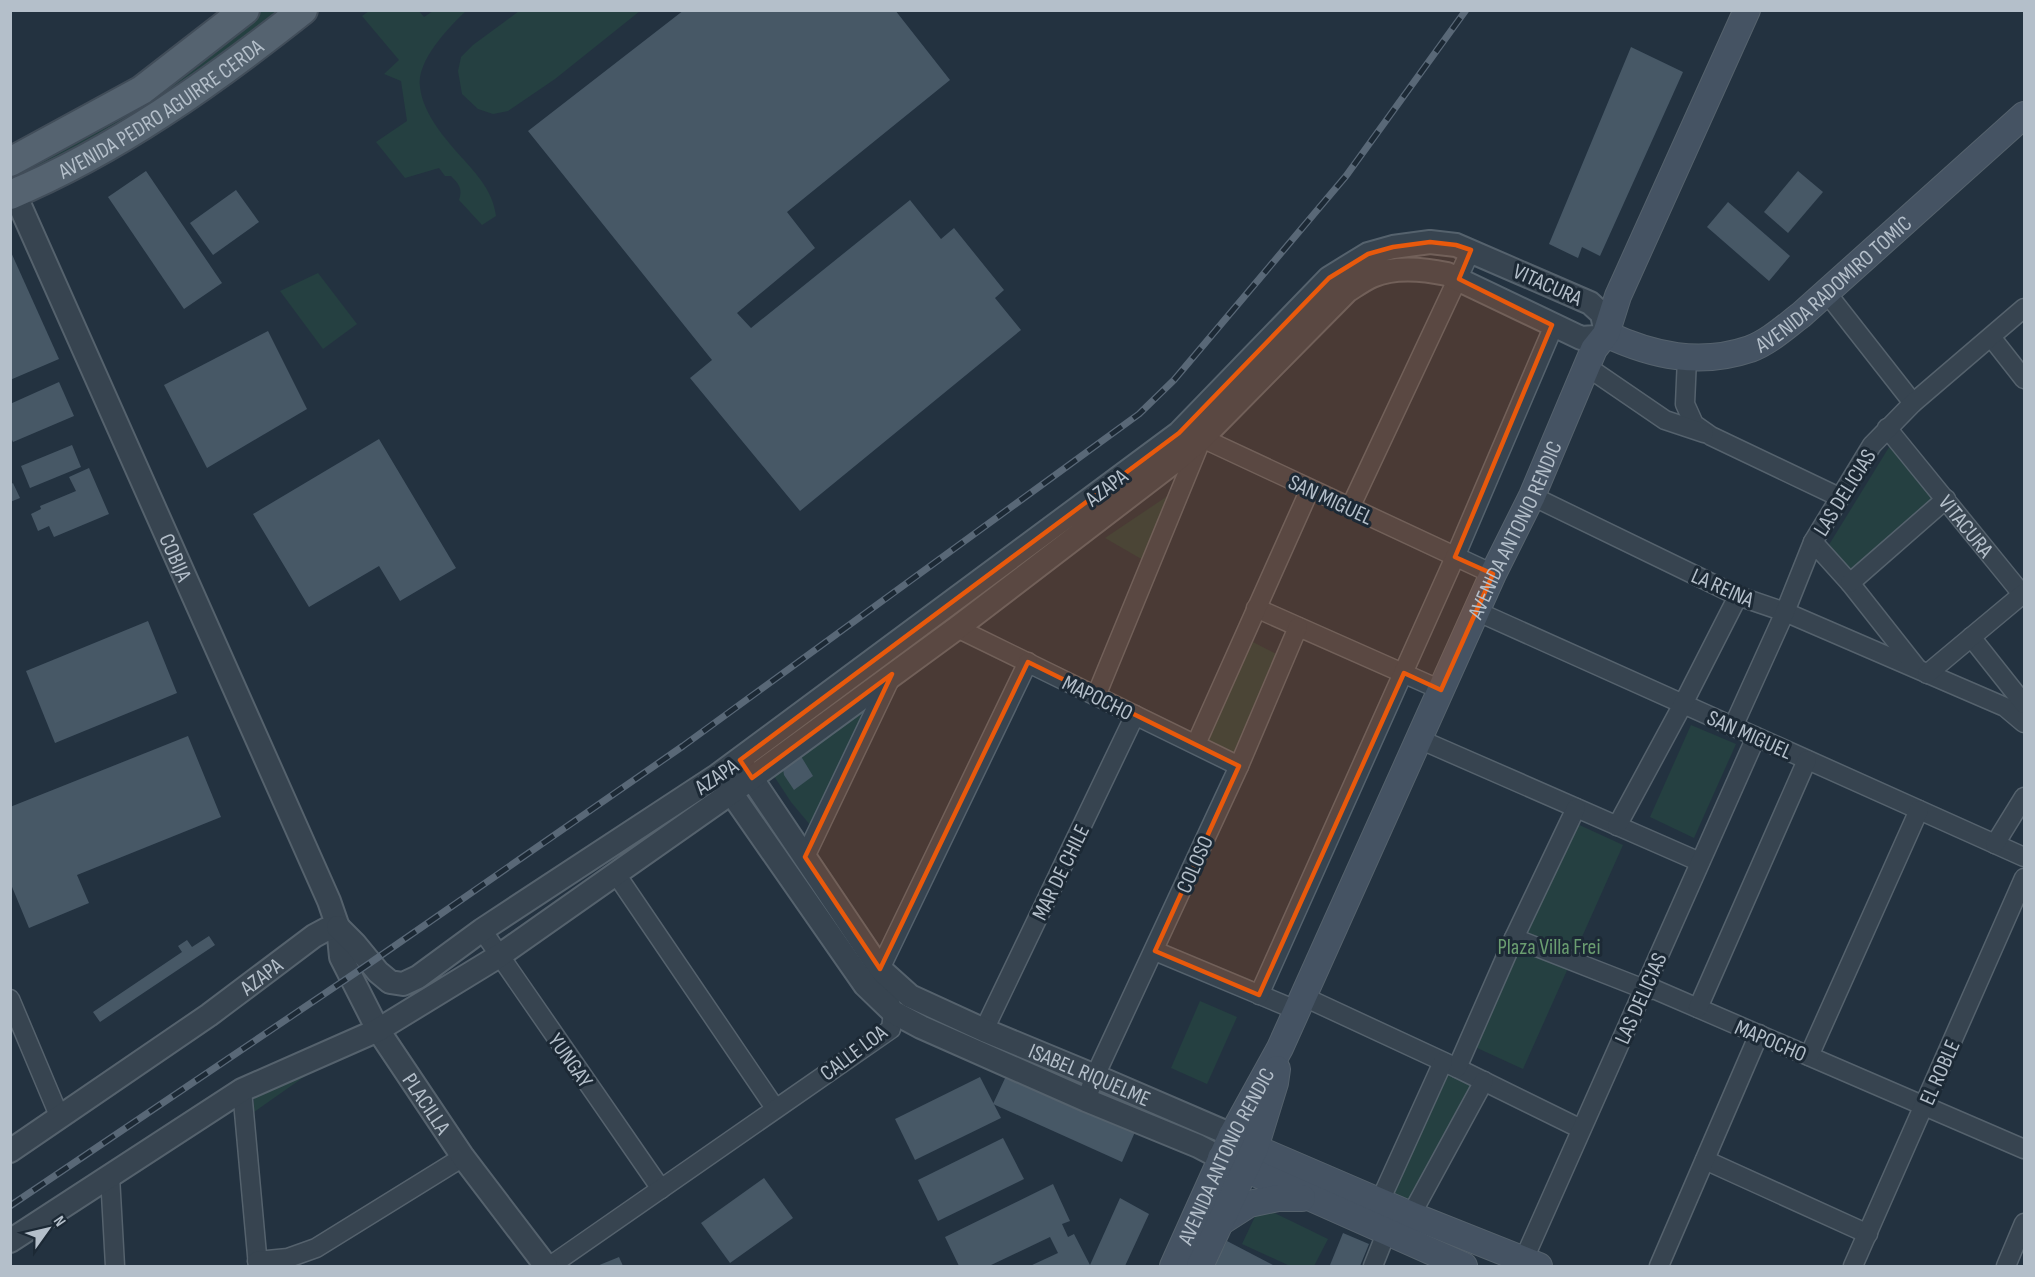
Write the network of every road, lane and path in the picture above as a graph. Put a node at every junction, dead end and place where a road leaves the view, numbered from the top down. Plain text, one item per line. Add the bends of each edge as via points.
1 (303, 10) edge
2 (1747, 10) edge
3 (239, 13) edge
4 (2025, 115) edge
5 (10, 162) edge
6 (12, 193) edge
7 (1393, 247) joint
8 (1471, 250) junction
9 (1397, 270) joint
10 (1459, 279) junction
11 (1826, 292) junction
12 (2025, 308) edge
13 (1552, 325) junction
14 (1606, 334) junction
15 (1990, 337) junction
16 (1687, 358) junction
17 (1586, 366) junction
18 (2025, 379) edge
19 (1913, 403) junction
20 (1685, 404) junction
21 (1665, 420) junction
22 (1887, 428) junction
23 (1711, 436) junction
24 (1202, 438) junction
25 (1310, 489) junction
26 (1532, 496) junction
27 (1839, 497) junction
28 (1946, 499) junction
29 (1350, 508) junction
30 (1812, 542) junction
31 (1455, 557) junction
32 (1493, 574) junction
33 (1850, 583) junction
34 (2023, 594) edge
35 (1738, 596) junction
36 (1256, 608) junction
37 (1476, 611) junction
38 (1785, 612) junction
39 (1298, 627) junction
40 (957, 628) junction
41 (1971, 637) junction
42 (1028, 663) junction
43 (1923, 672) junction
44 (1404, 673) junction
45 (892, 674) junction
46 (1441, 690) junction
47 (1096, 696) junction
48 (1683, 704) junction
49 (2025, 704) edge
50 (1135, 715) junction
51 (2025, 723) edge
52 (1733, 726) junction
53 (1756, 737) junction
54 (1419, 739) junction
55 (1196, 744) junction
56 (1807, 760) junction
57 (1239, 766) junction
58 (746, 769) junction
59 (724, 784) junction
60 (2025, 797) edge
61 (1576, 808) junction
62 (1919, 810) junction
63 (1617, 826) junction
64 (1995, 844) junction
65 (805, 857) junction
66 (2025, 857) edge
67 (1700, 862) junction
68 (616, 874) junction
69 (2025, 878) edge
70 (338, 927) junction
71 (482, 930) junction
72 (1514, 938) junction
73 (1155, 951) junction
74 (499, 956) junction
75 (880, 969) junction
76 (1644, 989) junction
77 (1259, 995) junction
78 (10, 999) edge
79 (1299, 1003) junction
80 (1698, 1008) junction
81 (893, 1012) junction
82 (378, 1030) junction
83 (984, 1030) junction
84 (1759, 1034) junction
85 (1280, 1048) junction
86 (1809, 1056) junction
87 (1450, 1065) junction
88 (1095, 1076) junction
89 (1484, 1081) junction
90 (242, 1090) junction
91 (1086, 1100) junction
92 (1924, 1105) junction
93 (775, 1108) junction
94 (60, 1118) junction
95 (1581, 1129) junction
96 (1232, 1135) junction
97 (2025, 1149) edge
98 (10, 1151) edge
99 (463, 1157) junction
100 (1221, 1158) junction
101 (1250, 1158) junction
102 (1705, 1160) junction
103 (110, 1176) junction
104 (661, 1189) junction
105 (1308, 1198) junction
106 (1380, 1201) junction
107 (1411, 1215) junction
108 (1221, 1222) junction
109 (2025, 1223) edge
110 (1388, 1231) junction
111 (1868, 1234) junction
112 (10, 1241) edge
113 (1532, 1263) edge
114 (258, 1264) edge
115 (115, 1266) edge
116 (548, 1266) edge
117 (1173, 1266) edge
118 (1200, 1266) edge
119 (1373, 1266) edge
120 (1464, 1266) edge
121 (1659, 1266) edge
122 (1853, 1266) edge
123 (2006, 1266) edge

1 - 6 main road, AVENIDA PEDRO AGUIRRE CERDA via 156,118 85,160
2 - 14 main road, AVENIDA ANTONIO RENDIC via 1618,296
3 - 5 main road, AVENIDA PEDRO AGUIRRE CERDA via 142,90
4 - 11 main road, AVENIDA RADOMIRO TOMIC
6 - 70 street, COBIJA via 312,861
7 - 8 street, VITACURA via 1430,242
7 - 58 street, AZAPA via 1368,254 1329,278 1179,433
8 - 10 street
8 - 14 street, VITACURA via 1590,303 1602,314
9 - 10 street, VITACURA via 1426,270
9 - 24 street, AZAPA via 1372,276 1347,291
10 - 13 street, VITACURA
10 - 29 street
11 - 16 main road, AVENIDA RADOMIRO TOMIC via 1773,336 1751,348 1716,357
11 - 19 street
12 - 15 street, LAS DELICIAS
13 - 14 street, VITACURA via 1581,338
13 - 31 street, AVENIDA ANTONIO RENDIC
14 - 16 main road, AVENIDA RADOMIRO TOMIC via 1654,352
14 - 17 main road, AVENIDA ANTONIO RENDIC
15 - 18 street
15 - 19 street, LAS DELICIAS
16 - 20 street
17 - 21 street
17 - 26 main road, AVENIDA ANTONIO RENDIC
19 - 22 street, LAS DELICIAS
20 - 21 street
20 - 23 street via 1694,424
21 - 23 street
22 - 27 street, LAS DELICIAS
22 - 28 street, VITACURA
23 - 27 street
24 - 25 street, SAN MIGUEL
24 - 40 street, AZAPA
24 - 47 street
25 - 29 street, SAN MIGUEL
25 - 36 street
26 - 32 main road, AVENIDA ANTONIO RENDIC
26 - 35 street, LA REINA
27 - 30 street, LAS DELICIAS
28 - 33 street
28 - 34 street, VITACURA
29 - 31 street, SAN MIGUEL
30 - 33 street, LA REINA
30 - 38 street, LAS DELICIAS
31 - 32 street, SAN MIGUEL
31 - 44 street, AVENIDA ANTONIO RENDIC
32 - 37 main road, AVENIDA ANTONIO RENDIC
33 - 43 street, LA REINA
34 - 41 street
35 - 38 street, LA REINA
35 - 48 street
36 - 39 street
36 - 55 street
37 - 46 main road, AVENIDA ANTONIO RENDIC
37 - 48 street, SAN MIGUEL
38 - 43 street, LA REINA
38 - 52 street, LAS DELICIAS
39 - 44 street
39 - 57 street, COLOSO
40 - 42 street, MAPOCHO
40 - 45 street, AZAPA
41 - 43 street
41 - 49 street
42 - 47 street, MAPOCHO
42 - 75 street
43 - 51 street, LA REINA via 2004,707
44 - 46 street
44 - 77 street, AVENIDA ANTONIO RENDIC
45 - 58 street, AZAPA
45 - 65 street
46 - 54 main road, AVENIDA ANTONIO RENDIC
47 - 50 street, MAPOCHO
48 - 52 street, SAN MIGUEL
48 - 63 street
50 - 55 street, MAPOCHO
50 - 83 street, MAR DE CHILE
52 - 53 street, SAN MIGUEL
53 - 56 street, SAN MIGUEL
53 - 67 street, LAS DELICIAS
54 - 61 street
54 - 79 main road, AVENIDA ANTONIO RENDIC
55 - 57 street, MAPOCHO
56 - 62 street, SAN MIGUEL
56 - 80 street
57 - 73 street, COLOSO
58 - 59 street, AZAPA
58 - 65 street, ISABEL RIQUELME
59 - 68 street, AZAPA
59 - 71 street, AZAPA
59 - 81 street, ISABEL RIQUELME via 865,985
60 - 64 street
61 - 63 street
61 - 72 street
62 - 64 street, SAN MIGUEL
62 - 86 street
63 - 67 street
64 - 66 street, SAN MIGUEL
65 - 75 street, ISABEL RIQUELME
67 - 76 street, LAS DELICIAS
68 - 74 street, AZAPA
68 - 93 street
69 - 92 street, EL ROBLE
70 - 71 street, AZAPA via 378,972 396,984 418,977
70 - 82 street, PLACILLA via 341,957
70 - 94 street, AZAPA via 314,936 218,1009
71 - 74 street, YUNGAY
72 - 76 street, MAPOCHO
72 - 87 street
73 - 77 street
73 - 88 street, COLOSO
74 - 82 street, AZAPA
74 - 104 street, YUNGAY
75 - 81 street, CALLE LOA
75 - 83 street, ISABEL RIQUELME via 910,996
76 - 80 street, MAPOCHO via 1656,990
76 - 95 street, LAS DELICIAS
77 - 79 street
78 - 94 street
79 - 85 main road, AVENIDA ANTONIO RENDIC
79 - 87 street
80 - 84 street, MAPOCHO
81 - 91 street, ISABEL RIQUELME
81 - 93 street, CALLE LOA via 891,1029
82 - 90 street, AZAPA
82 - 99 street, PLACILLA
83 - 88 street, ISABEL RIQUELME
84 - 86 street, MAPOCHO
84 - 102 street
85 - 96 main road, AVENIDA ANTONIO RENDIC
85 - 101 main road, AVENIDA ANTONIO RENDIC via 1275,1083
86 - 92 street, MAPOCHO
87 - 89 street
87 - 106 street
88 - 91 street, COLOSO
88 - 96 street, ISABEL RIQUELME
89 - 95 street
89 - 107 street
90 - 103 street, AZAPA
90 - 114 street
91 - 100 street, ISABEL RIQUELME
92 - 97 street, MAPOCHO
92 - 111 street, EL ROBLE
93 - 104 street, CALLE LOA
94 - 98 street, AZAPA
95 - 113 street, LAS DELICIAS
96 - 100 main road, AVENIDA ANTONIO RENDIC
96 - 101 main road, ISABEL RIQUELME
99 - 114 street via 316,1248
99 - 116 street, PLACILLA
100 - 101 main road, ISABEL RIQUELME
100 - 117 main road, AVENIDA ANTONIO RENDIC
101 - 105 main road, ISABEL RIQUELME
101 - 106 main road, ISABEL RIQUELME
101 - 108 main road, AVENIDA ANTONIO RENDIC
102 - 111 street
102 - 121 street
103 - 112 street, AZAPA
103 - 115 street
104 - 116 street, CALLE LOA
105 - 108 main road via 1278,1197 1249,1204
105 - 110 main road, ISABEL RIQUELME
106 - 107 main road, ISABEL RIQUELME
107 - 113 main road, ISABEL RIQUELME
108 - 118 main road, AVENIDA ANTONIO RENDIC
109 - 123 street
110 - 119 street
110 - 120 main road, ISABEL RIQUELME
111 - 122 street, EL ROBLE

